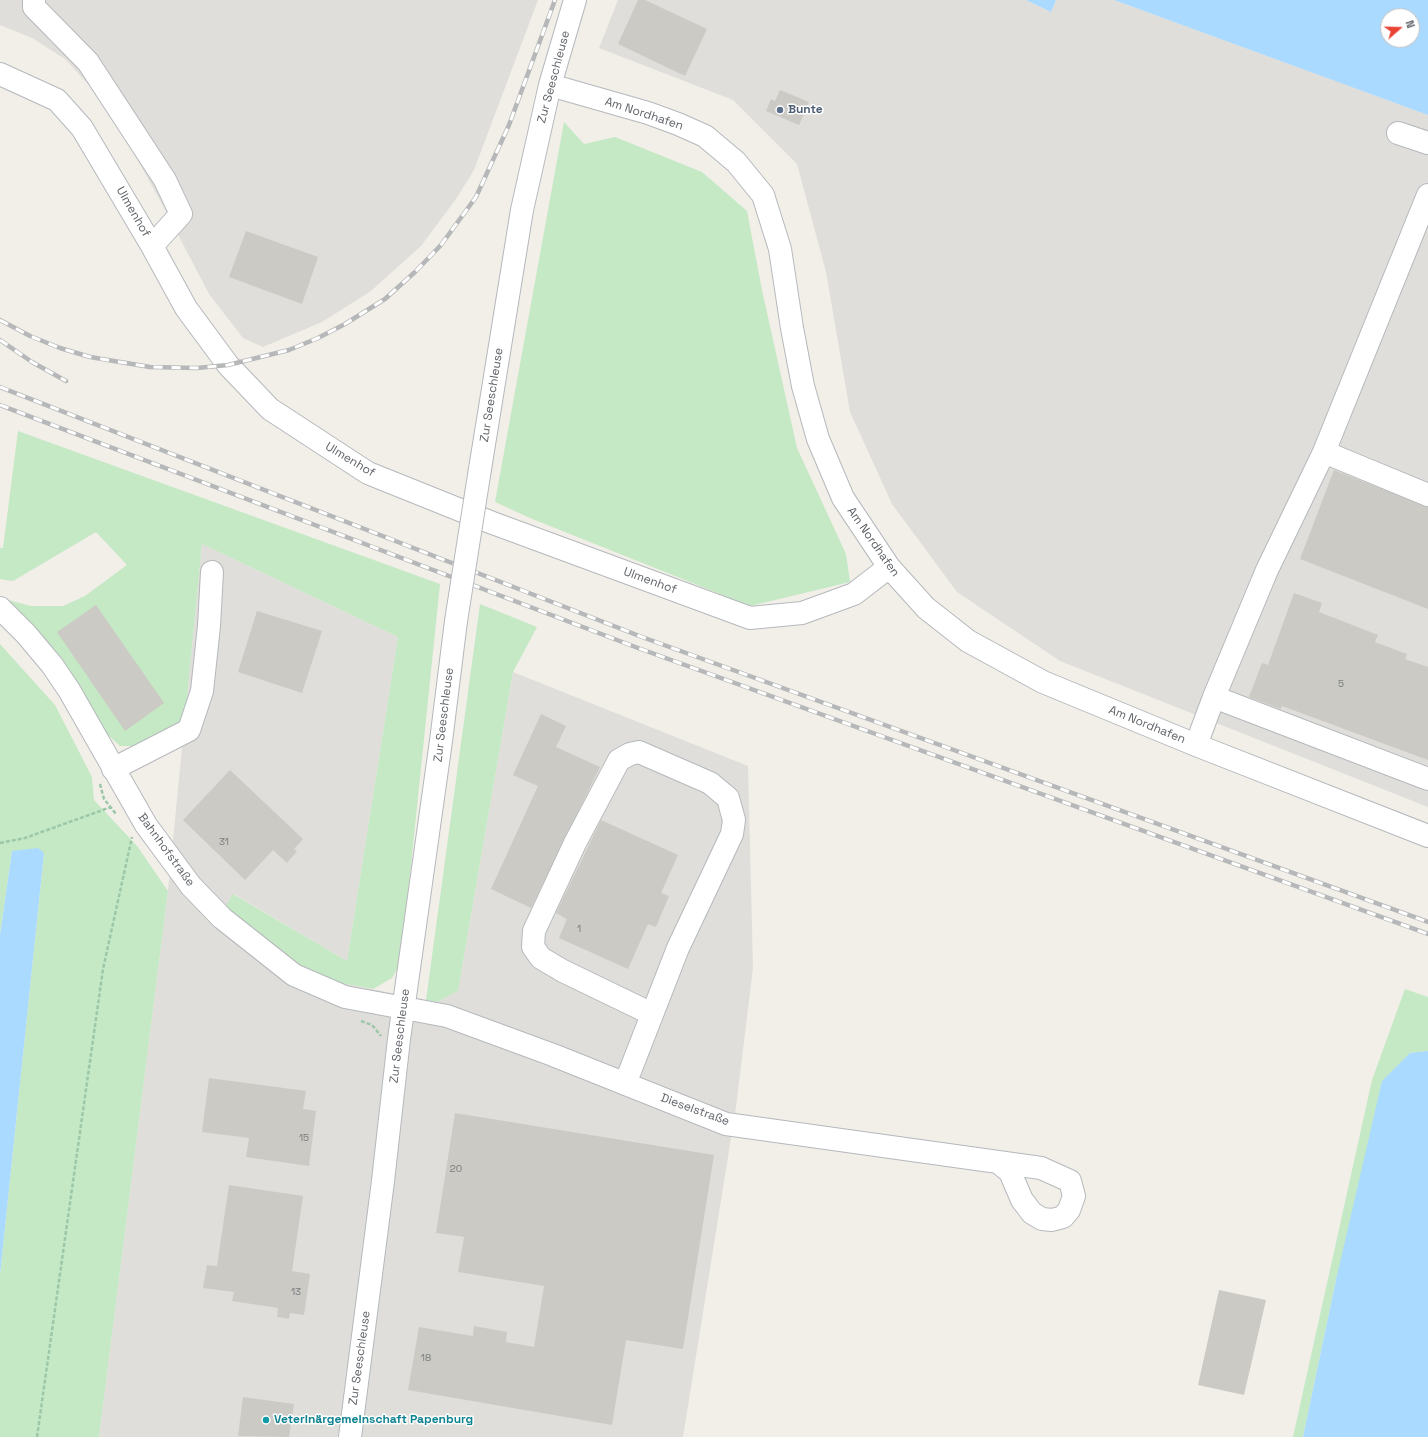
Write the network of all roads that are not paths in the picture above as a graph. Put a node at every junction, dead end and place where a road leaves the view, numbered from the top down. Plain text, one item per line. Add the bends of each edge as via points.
1 (34, 0) edge
2 (575, 0) edge
3 (0, 74) edge
4 (550, 86) junction
5 (1398, 133) dead end
6 (1428, 143) edge
7 (1428, 195) edge
8 (152, 246) junction
9 (1324, 452) junction
10 (1428, 495) edge
11 (889, 567) junction
12 (212, 572) dead end
13 (0, 608) edge
14 (1214, 697) junction
15 (1196, 745) junction
16 (113, 769) junction
17 (1428, 779) edge
18 (1428, 836) edge
19 (403, 1009) junction
20 (652, 1014) junction
21 (625, 1084) junction
22 (999, 1163) dead end
23 (350, 1437) edge

1 - 8 street via 34,7 88,62 165,180 181,214
2 - 4 street, Zur Seeschleuse
3 - 8 street, Ulmenhof via 57,100 82,128
4 - 11 street, Am Nordhafen via 648,113 705,136 736,162 763,194 780,248 803,386 818,439 843,498
4 - 19 street, Zur Seeschleuse, bridge via 522,210 480,469 456,621
5 - 6 street
7 - 9 street
8 - 11 street, Ulmenhof via 186,308 228,365 265,404 368,473 490,522 750,618 802,613 854,594
9 - 10 street
9 - 14 street via 1267,570
11 - 15 street, Am Nordhafen via 926,608 968,641 1043,682
12 - 16 street via 202,691 189,730
13 - 16 street, Bahnhofstraße via 52,665 69,690
14 - 15 street
14 - 17 street
15 - 18 street, Am Nordhafen
16 - 19 street, Bahnhofstraße via 146,825 191,886 247,940 294,975 345,997
19 - 21 street, Dieselstraße via 447,1016
19 - 23 street, Zur Seeschleuse
20 - 20 street via 678,948 732,834 734,820 728,798 710,783 639,752 619,760 575,843 534,931 533,947 541,958 563,971
20 - 21 street
21 - 22 street, Dieselstraße via 726,1124

